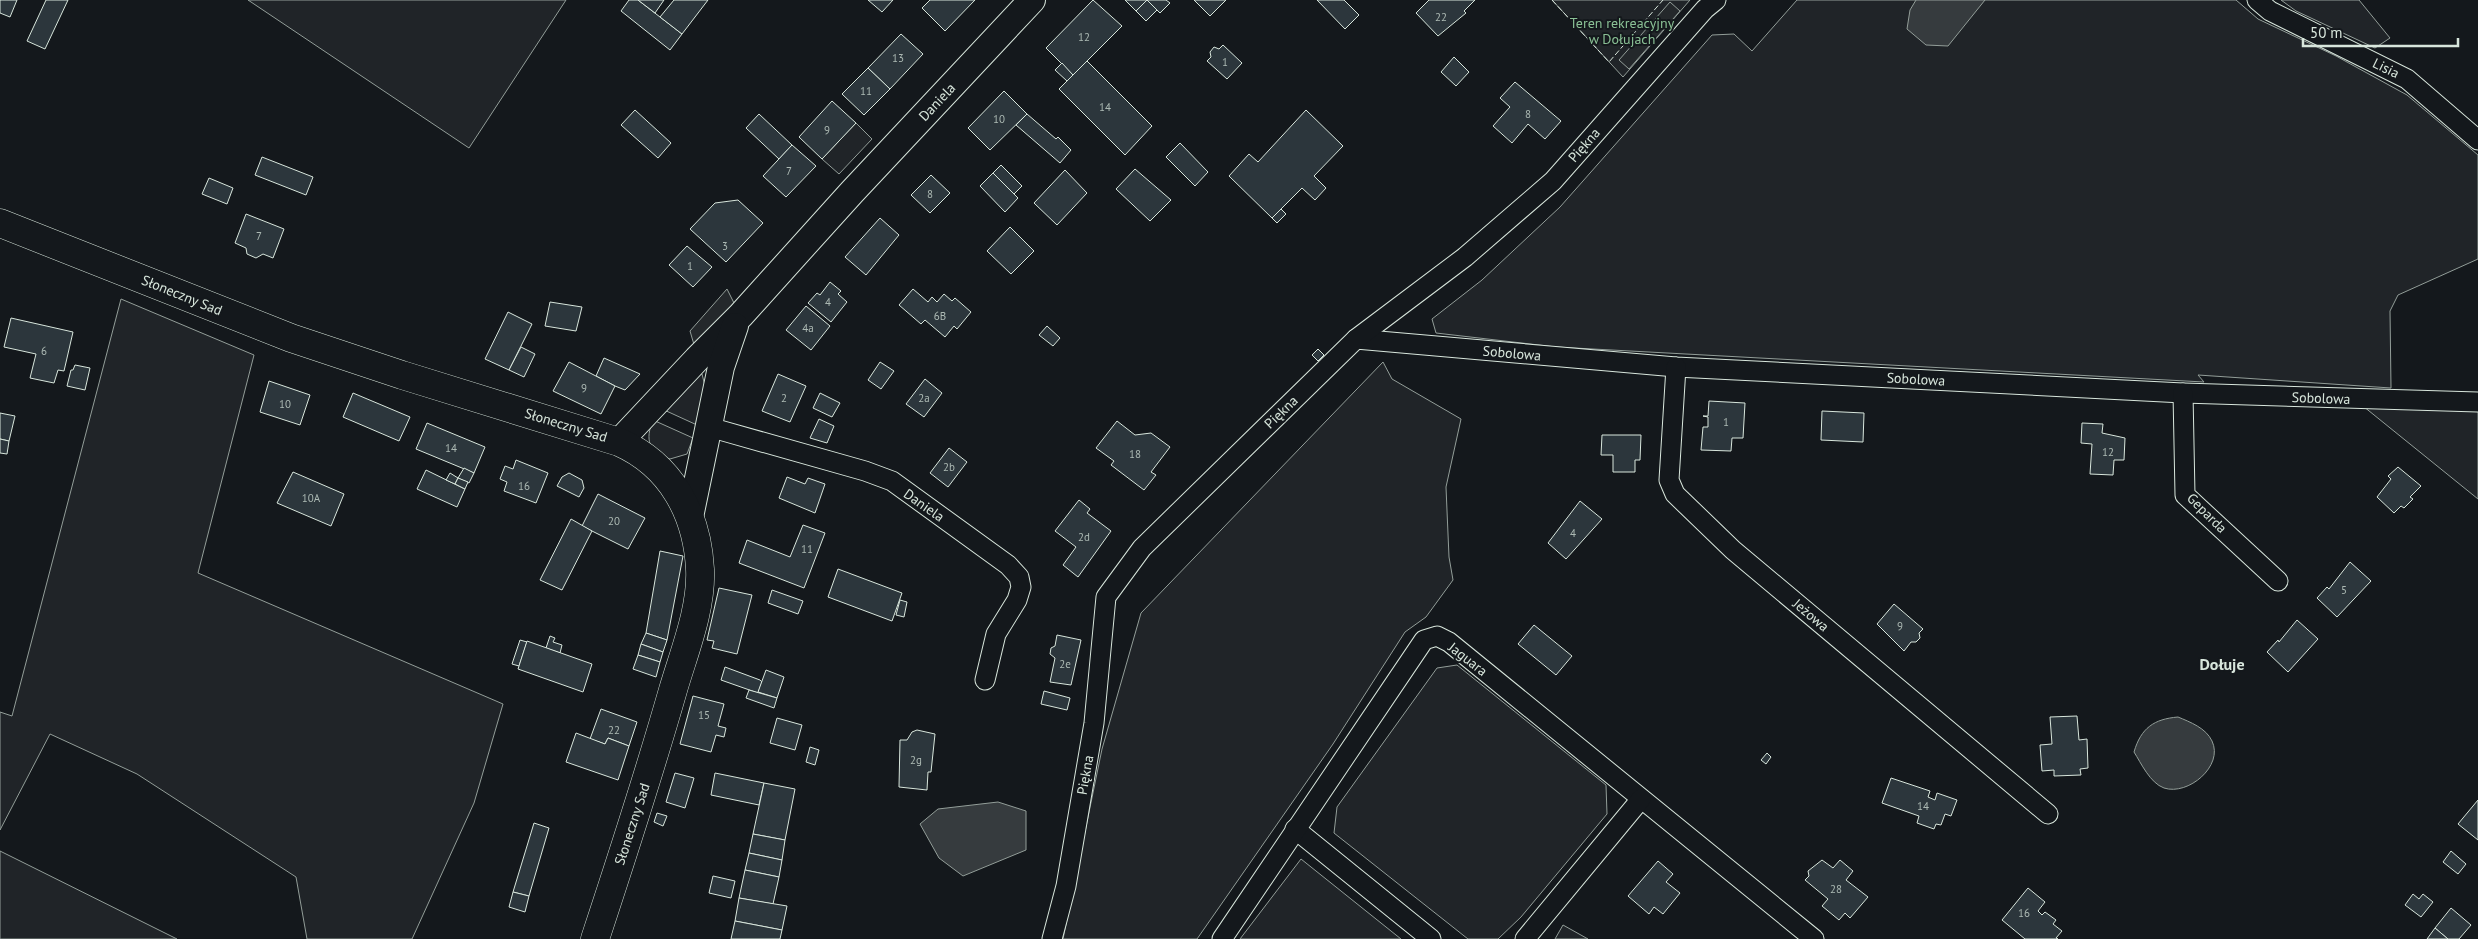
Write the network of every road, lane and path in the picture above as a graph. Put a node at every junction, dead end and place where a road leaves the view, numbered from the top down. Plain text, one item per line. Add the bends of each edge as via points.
1 (1032, 0) edge
2 (1716, 0) edge
3 (2257, 0) edge
4 (2478, 140) edge
5 (0, 223) edge
6 (741, 315) junction
7 (1356, 339) junction
8 (1676, 367) junction
9 (2183, 394) junction
10 (2478, 402) edge
11 (709, 427) junction
12 (619, 442) junction
13 (690, 517) junction
14 (2278, 581) dead end
15 (985, 680) dead end
16 (1641, 798) junction
17 (2048, 814) dead end
18 (1295, 829) junction
19 (595, 939) edge
20 (1052, 939) edge
21 (1222, 939) edge
22 (1431, 939) edge
23 (1525, 939) edge
24 (1814, 939) edge

1 - 6 street, Daniela
2 - 7 street, Piękna via 1554,181 1465,256
3 - 4 street, Lisia via 2270,11 2407,79
5 - 12 main road, Słoneczny Sad via 291,338
6 - 11 street, Daniela via 726,349
6 - 12 street, Daniela
7 - 8 street, Sobolowa
7 - 20 street, Piękna via 1142,548 1106,597 1094,723 1066,886
8 - 9 street, Sobolowa
8 - 17 street, Jeżowa via 1669,480 1675,494 1733,550
9 - 10 street, Sobolowa
9 - 14 street, Geparda via 2185,495
11 - 13 street, Daniela
11 - 15 street, Daniela via 892,481 1008,565 1019,577 1021,588 996,634
12 - 13 main road, Słoneczny Sad via 647,458 666,475
13 - 19 main road, Słoneczny Sad via 700,571 691,627
16 - 18 street, Jaguara via 1449,642 1437,636 1424,640
16 - 23 street
16 - 24 street, Jaguara
18 - 21 street, Jaguara
18 - 22 street

